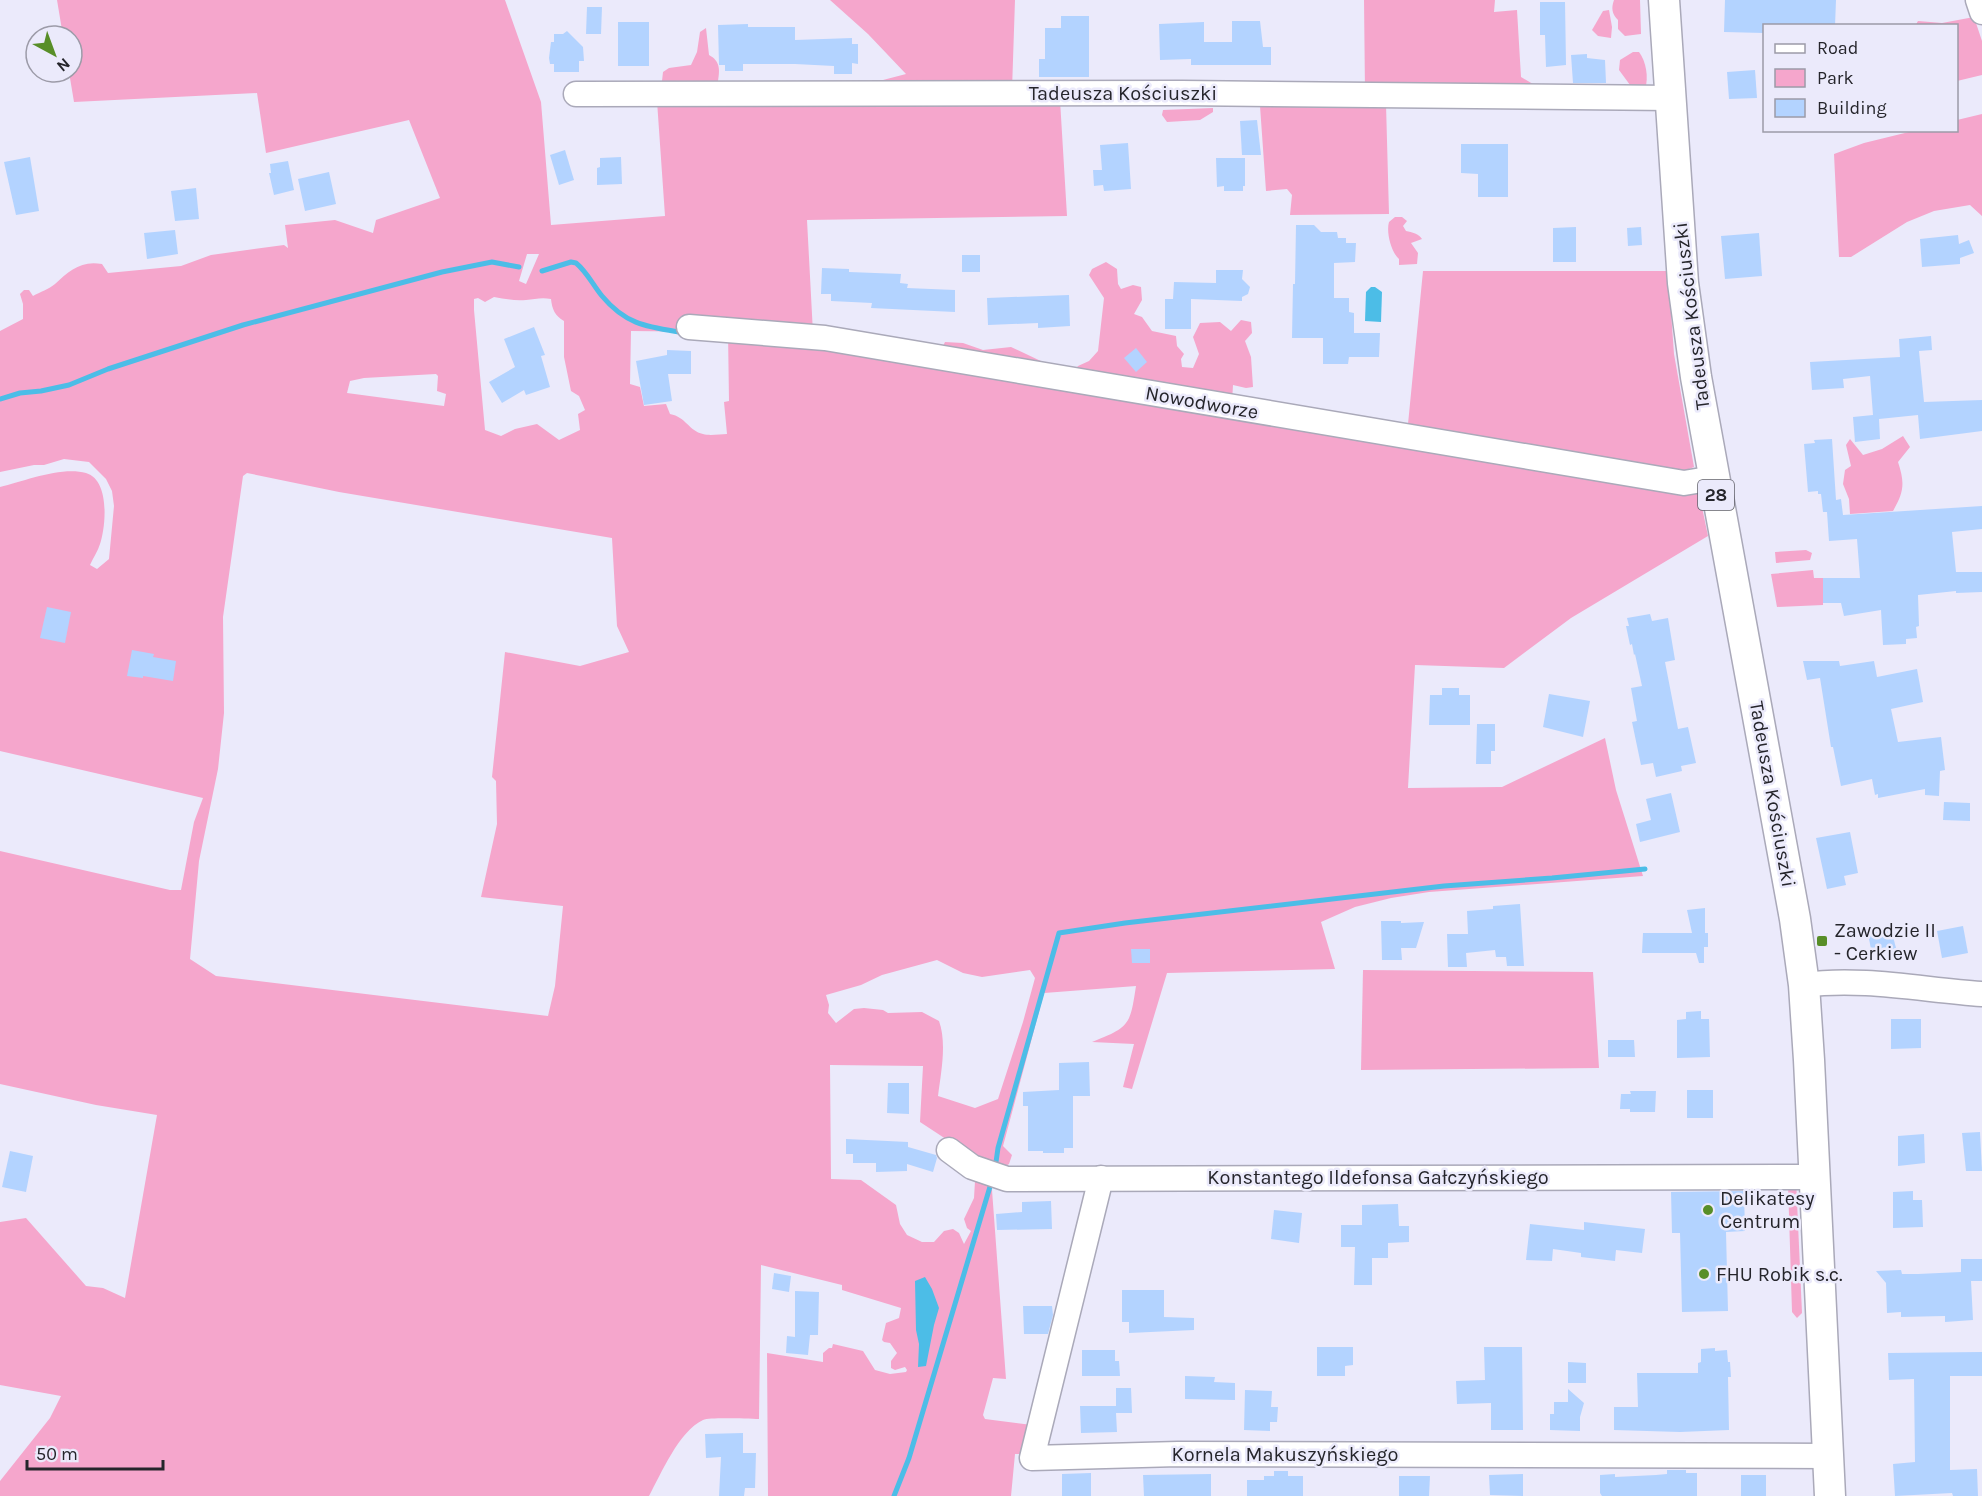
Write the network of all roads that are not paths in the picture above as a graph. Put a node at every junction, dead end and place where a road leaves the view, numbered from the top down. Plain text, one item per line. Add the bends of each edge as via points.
1 (1664, 0) edge
2 (1978, 0) edge
3 (1982, 12) edge
4 (576, 94) dead end
5 (1671, 98) junction
6 (689, 327) dead end
7 (1713, 478) junction
8 (1804, 985) junction
9 (1982, 994) edge
10 (949, 1150) dead end
11 (1815, 1177) junction
12 (1101, 1178) junction
13 (1828, 1456) junction
14 (1830, 1496) edge

1 - 5 main road, Tadeusza Kościuszki / 28
2 - 3 street
4 - 5 street, Tadeusza Kościuszki via 1182,93
5 - 7 main road, Tadeusza Kościuszki / 28 via 1683,284
6 - 7 street, Nowodworze via 825,338 1684,483
7 - 8 main road, Tadeusza Kościuszki / 28
8 - 9 street via 1823,982
8 - 11 main road, Tadeusza Kościuszki / 28
10 - 12 street, Konstantego Ildefonsa Gałczyńskiego via 972,1167 1007,1179
11 - 12 street, Konstantego Ildefonsa Gałczyńskiego
11 - 13 main road, Tadeusza Kościuszki / 28
12 - 13 street, Kornela Makuszyńskiego via 1032,1458 1158,1454
13 - 14 main road, Tadeusza Kościuszki / 28

